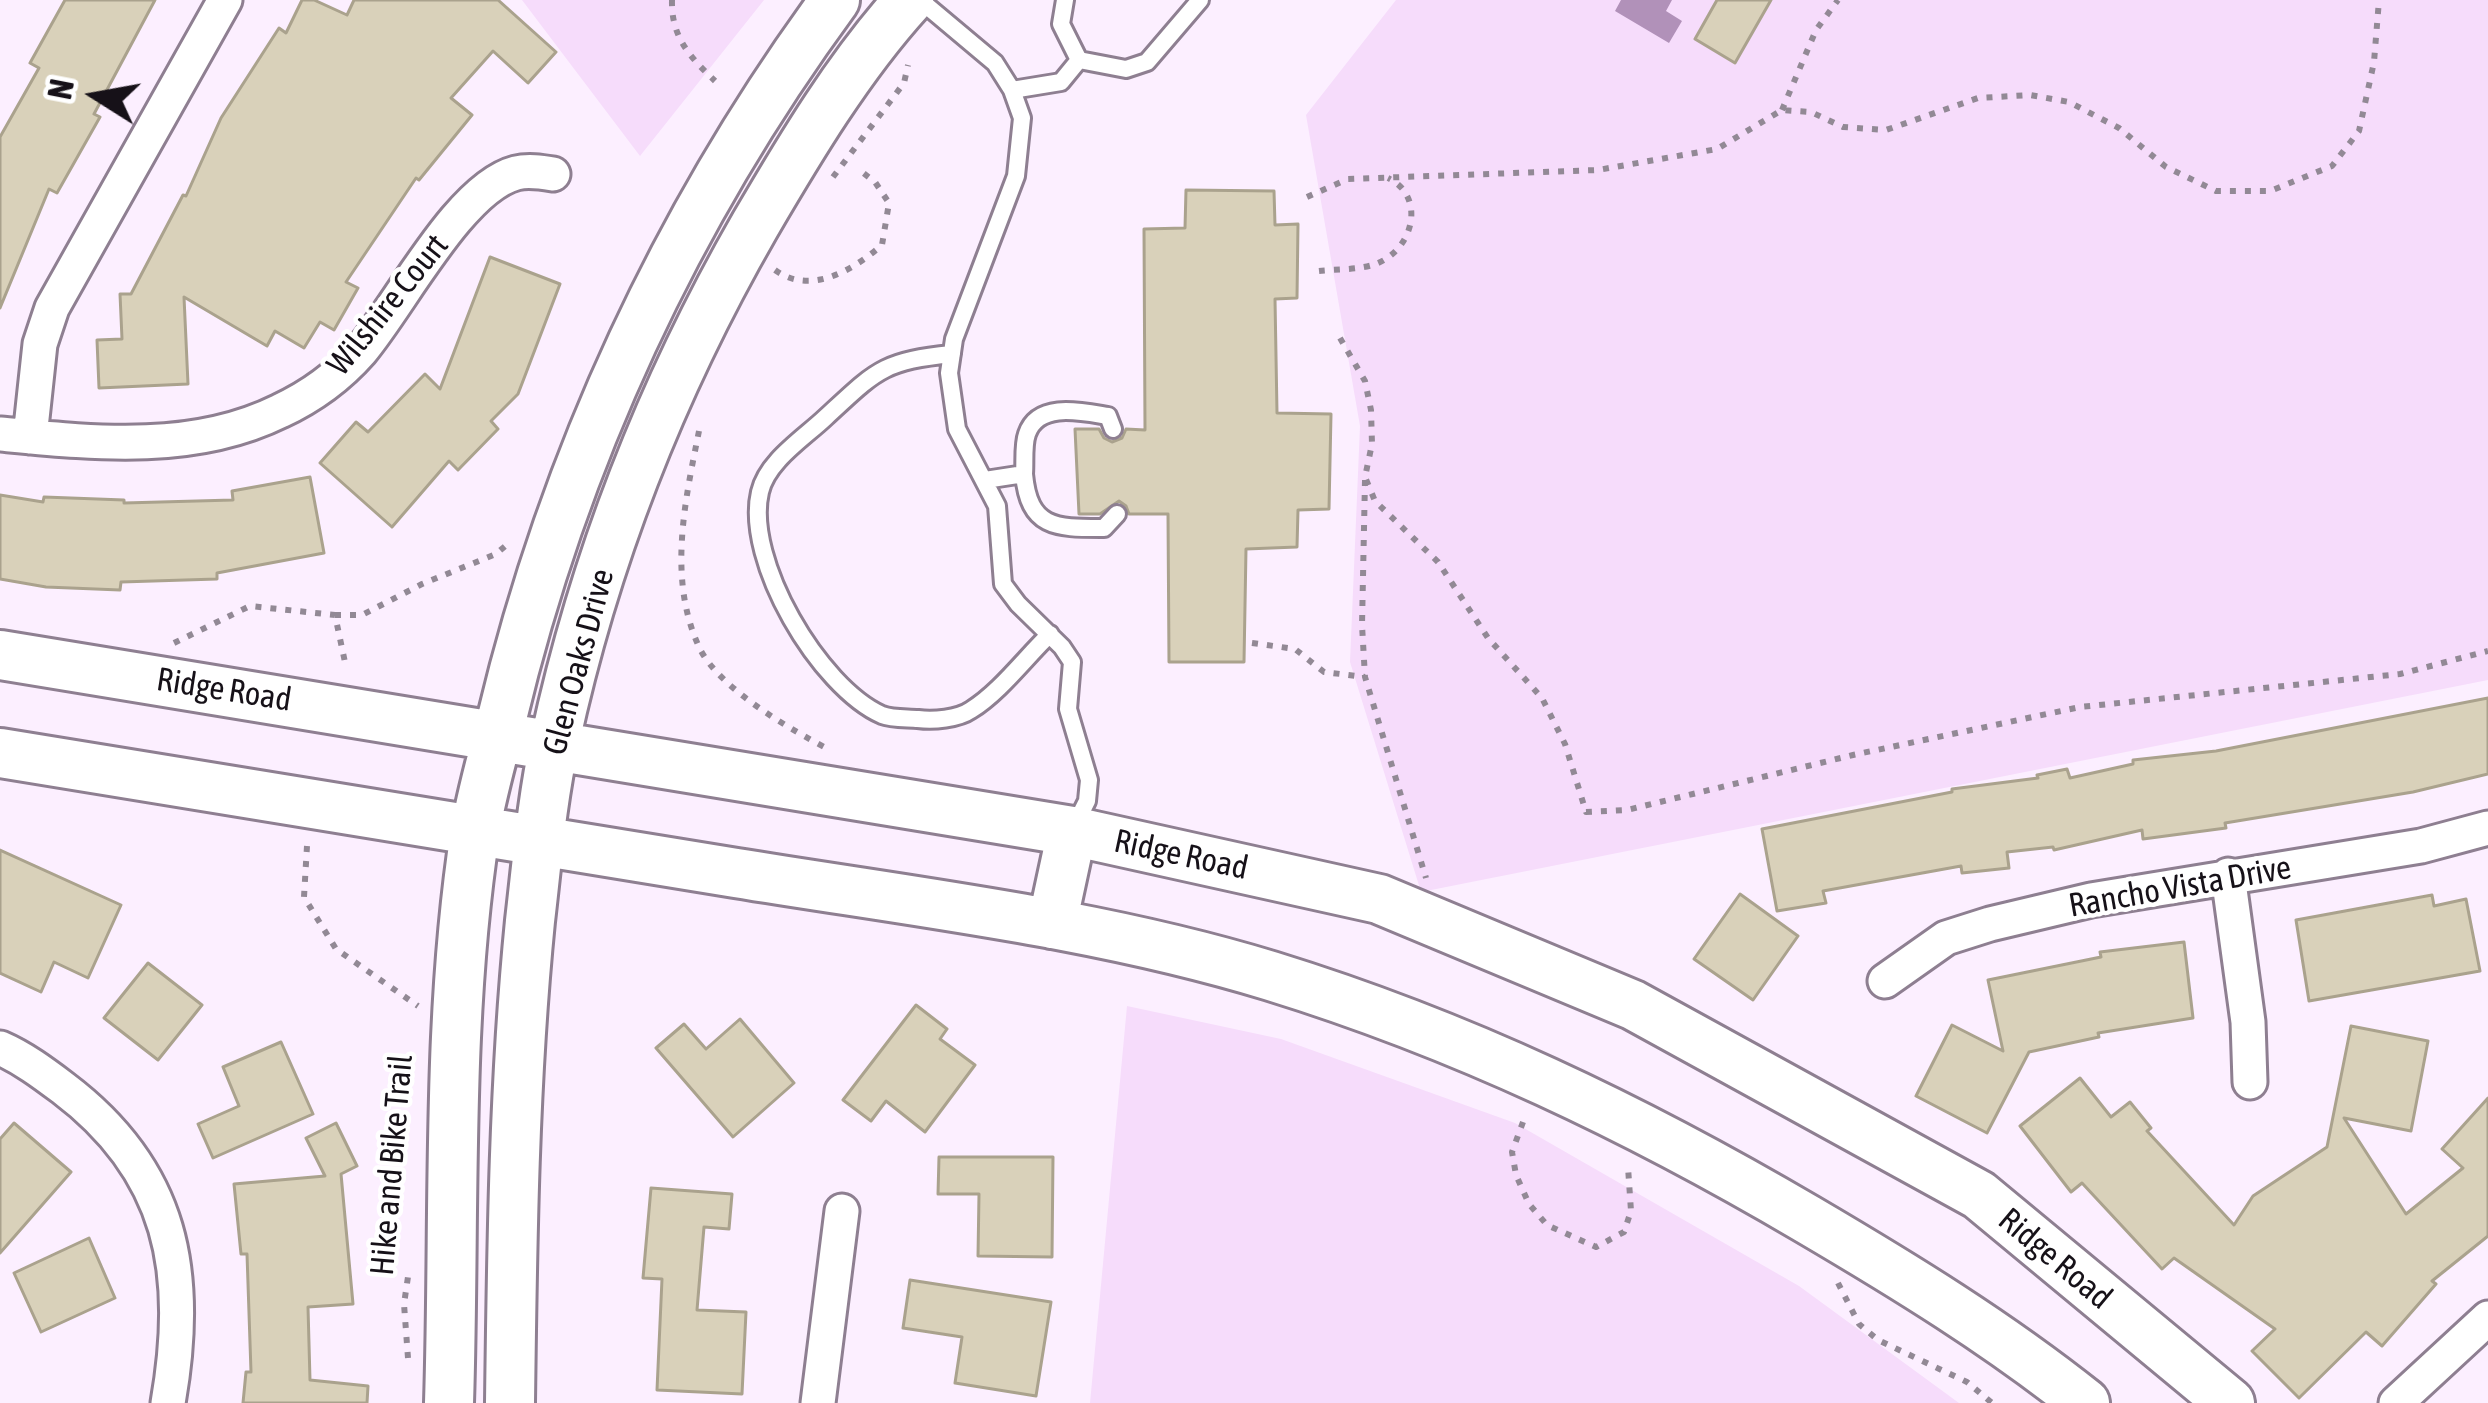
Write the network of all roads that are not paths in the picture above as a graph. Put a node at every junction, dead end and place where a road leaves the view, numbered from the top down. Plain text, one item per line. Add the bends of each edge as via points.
1 (225, 0) edge
2 (835, 0) edge
3 (920, 0) edge
4 (1065, 0) edge
5 (1199, 0) edge
6 (923, 7) edge
7 (1079, 60) junction
8 (1012, 90) junction
9 (553, 174) dead end
10 (952, 354) junction
11 (1113, 429) dead end
12 (15, 436) edge
13 (1024, 474) junction
14 (985, 480) junction
15 (1117, 514) dead end
16 (1050, 634) junction
17 (0, 655) edge
18 (498, 734) junction
19 (554, 745) junction
20 (0, 752) edge
21 (2488, 828) edge
22 (476, 829) junction
23 (1072, 831) junction
24 (539, 841) junction
25 (2228, 875) junction
26 (1052, 924) junction
27 (1886, 980) dead end
28 (0, 1048) edge
29 (2250, 1082) dead end
30 (842, 1211) dead end
31 (2488, 1318) edge
32 (168, 1403) edge
33 (449, 1403) edge
34 (510, 1403) edge
35 (818, 1403) edge
36 (2085, 1403) edge
37 (2230, 1403) edge
38 (2396, 1403) edge

1 - 12 street via 52,308
2 - 18 main road, Glen Oaks Drive via 734,147 651,297 552,543
3 - 6 lane
4 - 7 lane via 1061,24
5 - 7 lane via 1147,62 1126,69
6 - 8 lane via 995,64
6 - 19 main road, Glen Oaks Drive via 885,26 718,290 626,497
7 - 8 lane via 1061,82
8 - 10 lane via 1022,118 1016,176
9 - 12 street, Wilshire Court via 516,173 471,202 357,355 277,413 195,439
10 - 14 lane via 957,429
10 - 16 lane via 904,359 872,375 773,466 760,491 759,528 773,577 798,633 835,679 883,715 932,721 969,712
11 - 13 lane via 1108,416 1064,409 1037,419 1027,433
13 - 14 lane
13 - 15 lane via 1037,517 1053,525 1104,528
14 - 16 lane via 997,506 1003,584
16 - 23 lane via 1072,662 1068,709 1088,780
17 - 18 main road, Ridge Road
18 - 19 main road, Ridge Road
18 - 22 main road, Glen Oaks Drive
19 - 23 main road, Ridge Road
19 - 24 main road, Glen Oaks Drive
20 - 22 main road
21 - 25 street, Rancho Vista Drive
22 - 24 main road
22 - 33 main road, Glen Oaks Drive via 454,1102
23 - 26 main road
23 - 37 main road, Ridge Road via 1379,898 1633,1005 1979,1195
24 - 26 main road
24 - 34 main road, Glen Oaks Drive via 516,1067
25 - 27 street, Rancho Vista Drive via 1946,938
25 - 29 street
26 - 36 main road via 1268,975 1556,1083 1919,1284
28 - 32 street via 87,1106 152,1187 169,1232 178,1300
30 - 35 street
31 - 38 street

